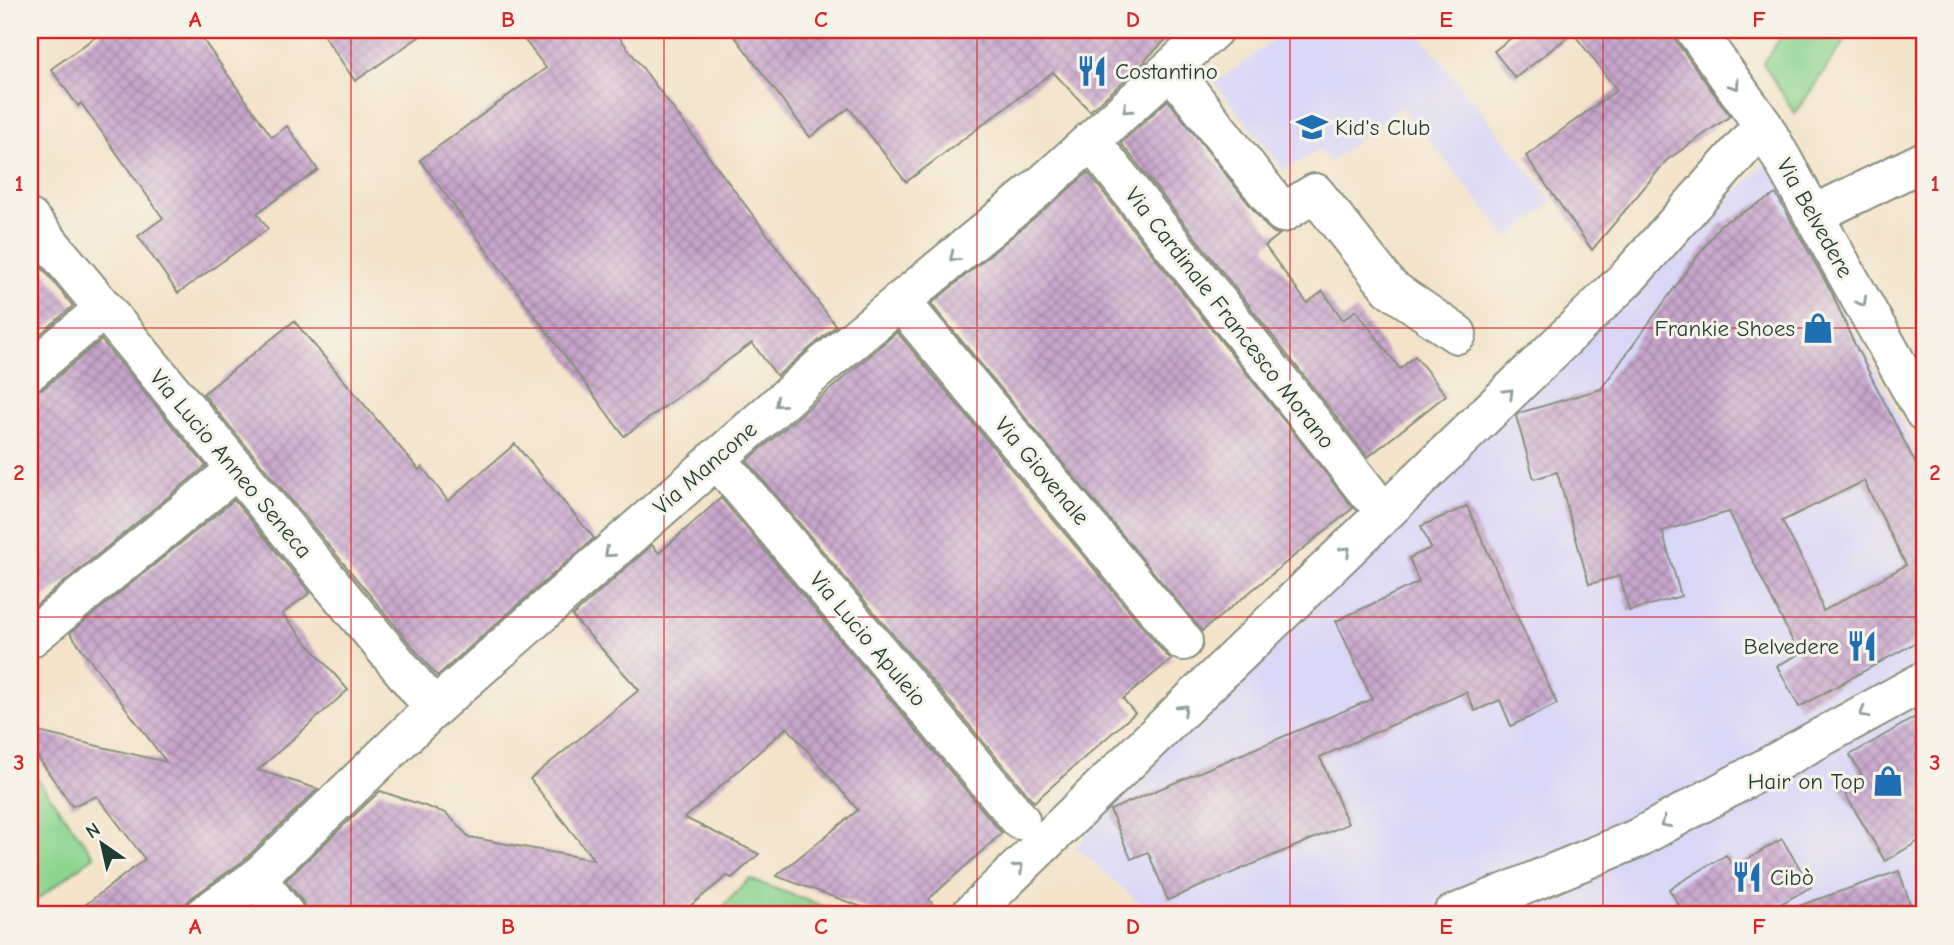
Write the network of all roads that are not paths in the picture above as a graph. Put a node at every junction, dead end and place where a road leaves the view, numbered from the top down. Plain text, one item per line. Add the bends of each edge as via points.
1 (1213, 30) edge
2 (1695, 30) edge
3 (1171, 69) junction
4 (1763, 125) junction
5 (1091, 141) junction
6 (1924, 161) edge
7 (1813, 215) junction
8 (30, 219) edge
9 (900, 301) junction
10 (104, 309) junction
11 (1457, 334) dead end
12 (30, 372) edge
13 (1924, 412) edge
14 (716, 458) junction
15 (236, 470) junction
16 (1369, 494) dead end
17 (30, 638) edge
18 (1183, 641) dead end
19 (1924, 681) edge
20 (434, 708) junction
21 (1020, 820) dead end
22 (257, 878) junction
23 (205, 915) edge
24 (285, 915) edge
25 (970, 915) edge
26 (1452, 915) edge

1 - 3 street, Via Mancone
2 -> 4 street, Via Belvedere
3 -> 5 street, Via Mancone
3 - 11 street via 1283,213 1315,193 1390,288
4 - 7 street, Via Belvedere
25 -> 4 street via 1629,276
5 -> 9 street, Via Mancone
5 - 16 street, Via Cardinale Francesco Morano
6 - 7 street
7 -> 13 street, Via Belvedere
8 - 10 street, Via Lucio Anneo Seneca
9 -> 14 street, Via Mancone
9 - 18 street, Via Giovenale
10 - 12 street
10 - 15 street, Via Lucio Anneo Seneca
14 -> 20 street, Via Mancone
14 - 21 street, Via Lucio Apuleio
15 - 17 street
15 - 20 street, Via Lucio Anneo Seneca
19 -> 26 street via 1636,839
20 - 22 street, Via Mancone
22 - 23 street, Via Mancone
22 - 24 street

